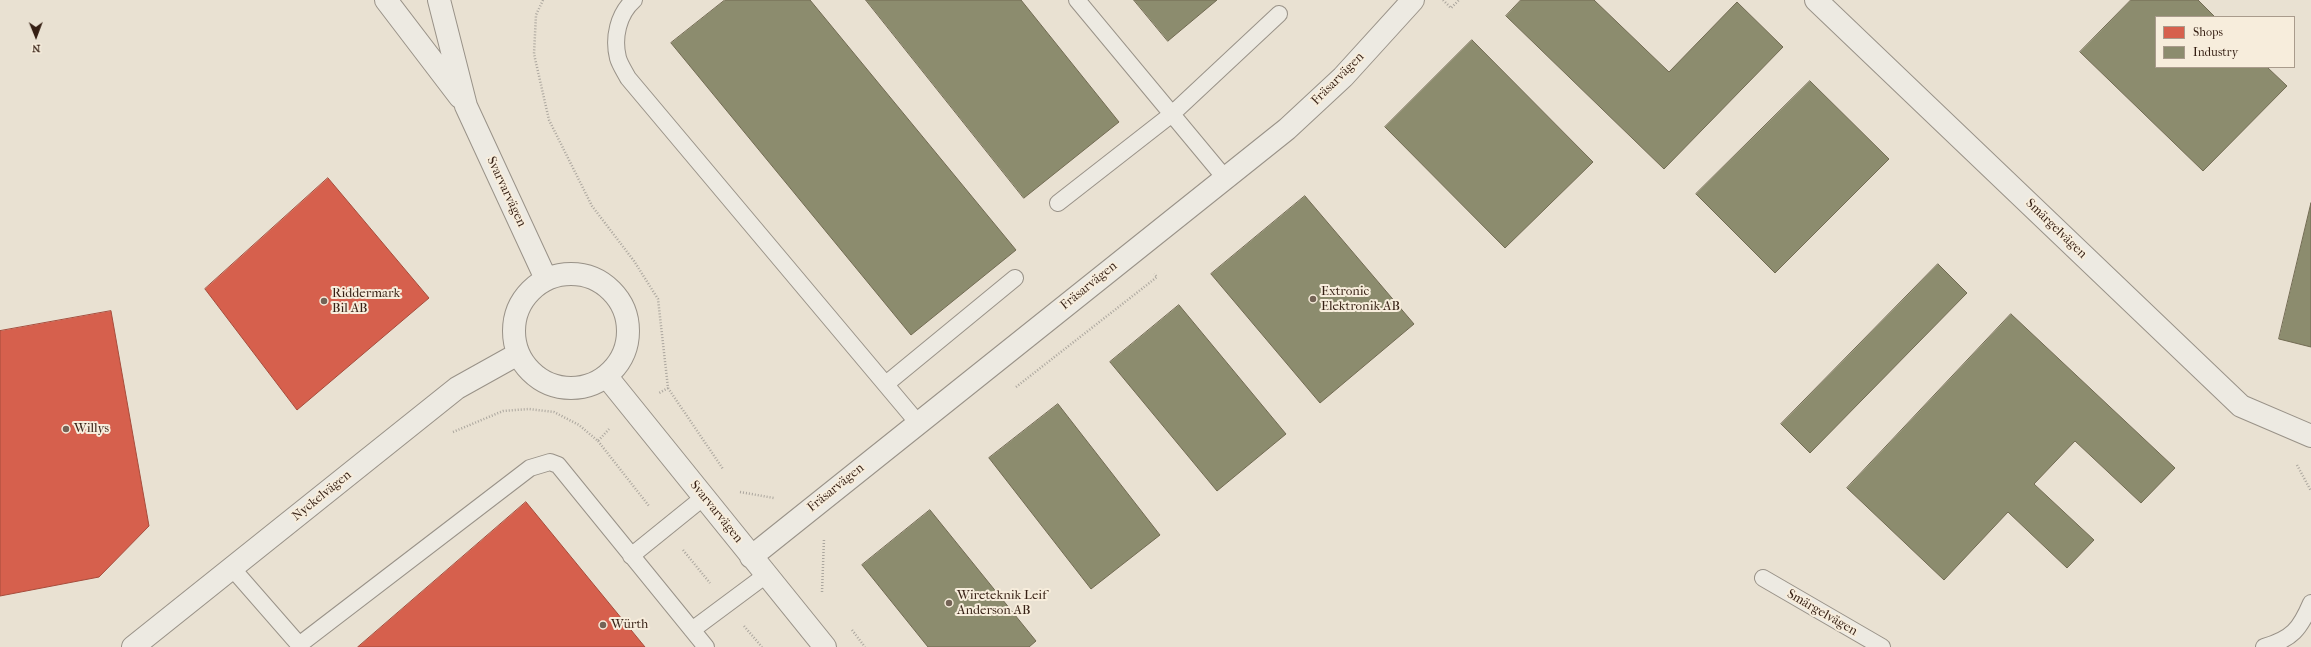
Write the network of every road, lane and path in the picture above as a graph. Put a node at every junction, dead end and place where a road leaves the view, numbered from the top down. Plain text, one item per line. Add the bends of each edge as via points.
1 (386, 0) edge
2 (439, 0) edge
3 (634, 0) edge
4 (1077, 0) edge
5 (1413, 0) edge
6 (1442, 0) edge
7 (1458, 0) edge
8 (1816, 0) edge
9 (1279, 14) dead end
10 (466, 106) junction
11 (1172, 114) junction
12 (1225, 178) junction
13 (1058, 203) dead end
14 (1134, 250) junction
15 (1015, 278) dead end
16 (546, 279) junction
17 (518, 354) junction
18 (607, 377) junction
19 (886, 384) junction
20 (1012, 390) dead end
21 (918, 423) junction
22 (2311, 436) edge
23 (704, 497) junction
24 (824, 538) dead end
25 (631, 556) junction
26 (751, 557) junction
27 (232, 568) junction
28 (766, 575) junction
29 (1763, 578) dead end
30 (825, 596) dead end
31 (2311, 603) edge
32 (848, 624) dead end
33 (692, 630) junction
34 (300, 646) edge
35 (133, 647) edge
36 (706, 647) edge
37 (825, 647) edge
38 (865, 647) edge
39 (1882, 647) edge
40 (2264, 647) edge

1 - 10 street, Svarvarvägen
2 - 10 street, Svarvarvägen
3 - 19 lane via 619,21 616,40 618,59 628,78
4 - 11 lane
5 - 12 street, Fräsarvägen via 1343,77 1287,129
6 - 7 path via 1451,8
8 - 22 street, Smärgelvägen via 2241,406
9 - 11 lane
10 - 16 street, Svarvarvägen
11 - 12 lane
11 - 13 lane
12 - 14 street, Fräsarvägen
14 - 20 path via 1157,277
14 - 21 street, Fräsarvägen
15 - 19 lane
16 - 17 street via 530,293 516,316 514,336
16 - 18 street via 560,273 579,272 606,284 615,294 628,324 628,343 621,359
17 - 18 street via 532,373 550,384 565,388 586,387
17 - 27 street, Nyckelvägen via 457,388
18 - 23 street, Svarvarvägen
19 - 21 lane
21 - 26 street, Fräsarvägen
23 - 25 lane
23 - 26 street, Svarvarvägen
24 - 30 path via 821,590
25 - 33 lane
25 - 34 lane via 558,465 550,462 541,464 530,468
26 - 28 street, Svarvarvägen
27 - 34 lane
27 - 35 street, Nyckelvägen
28 - 33 lane
28 - 37 street, Svarvarvägen
29 - 39 lane, Smärgelvägen
31 - 40 lane via 2296,632
32 - 38 path
33 - 36 lane

